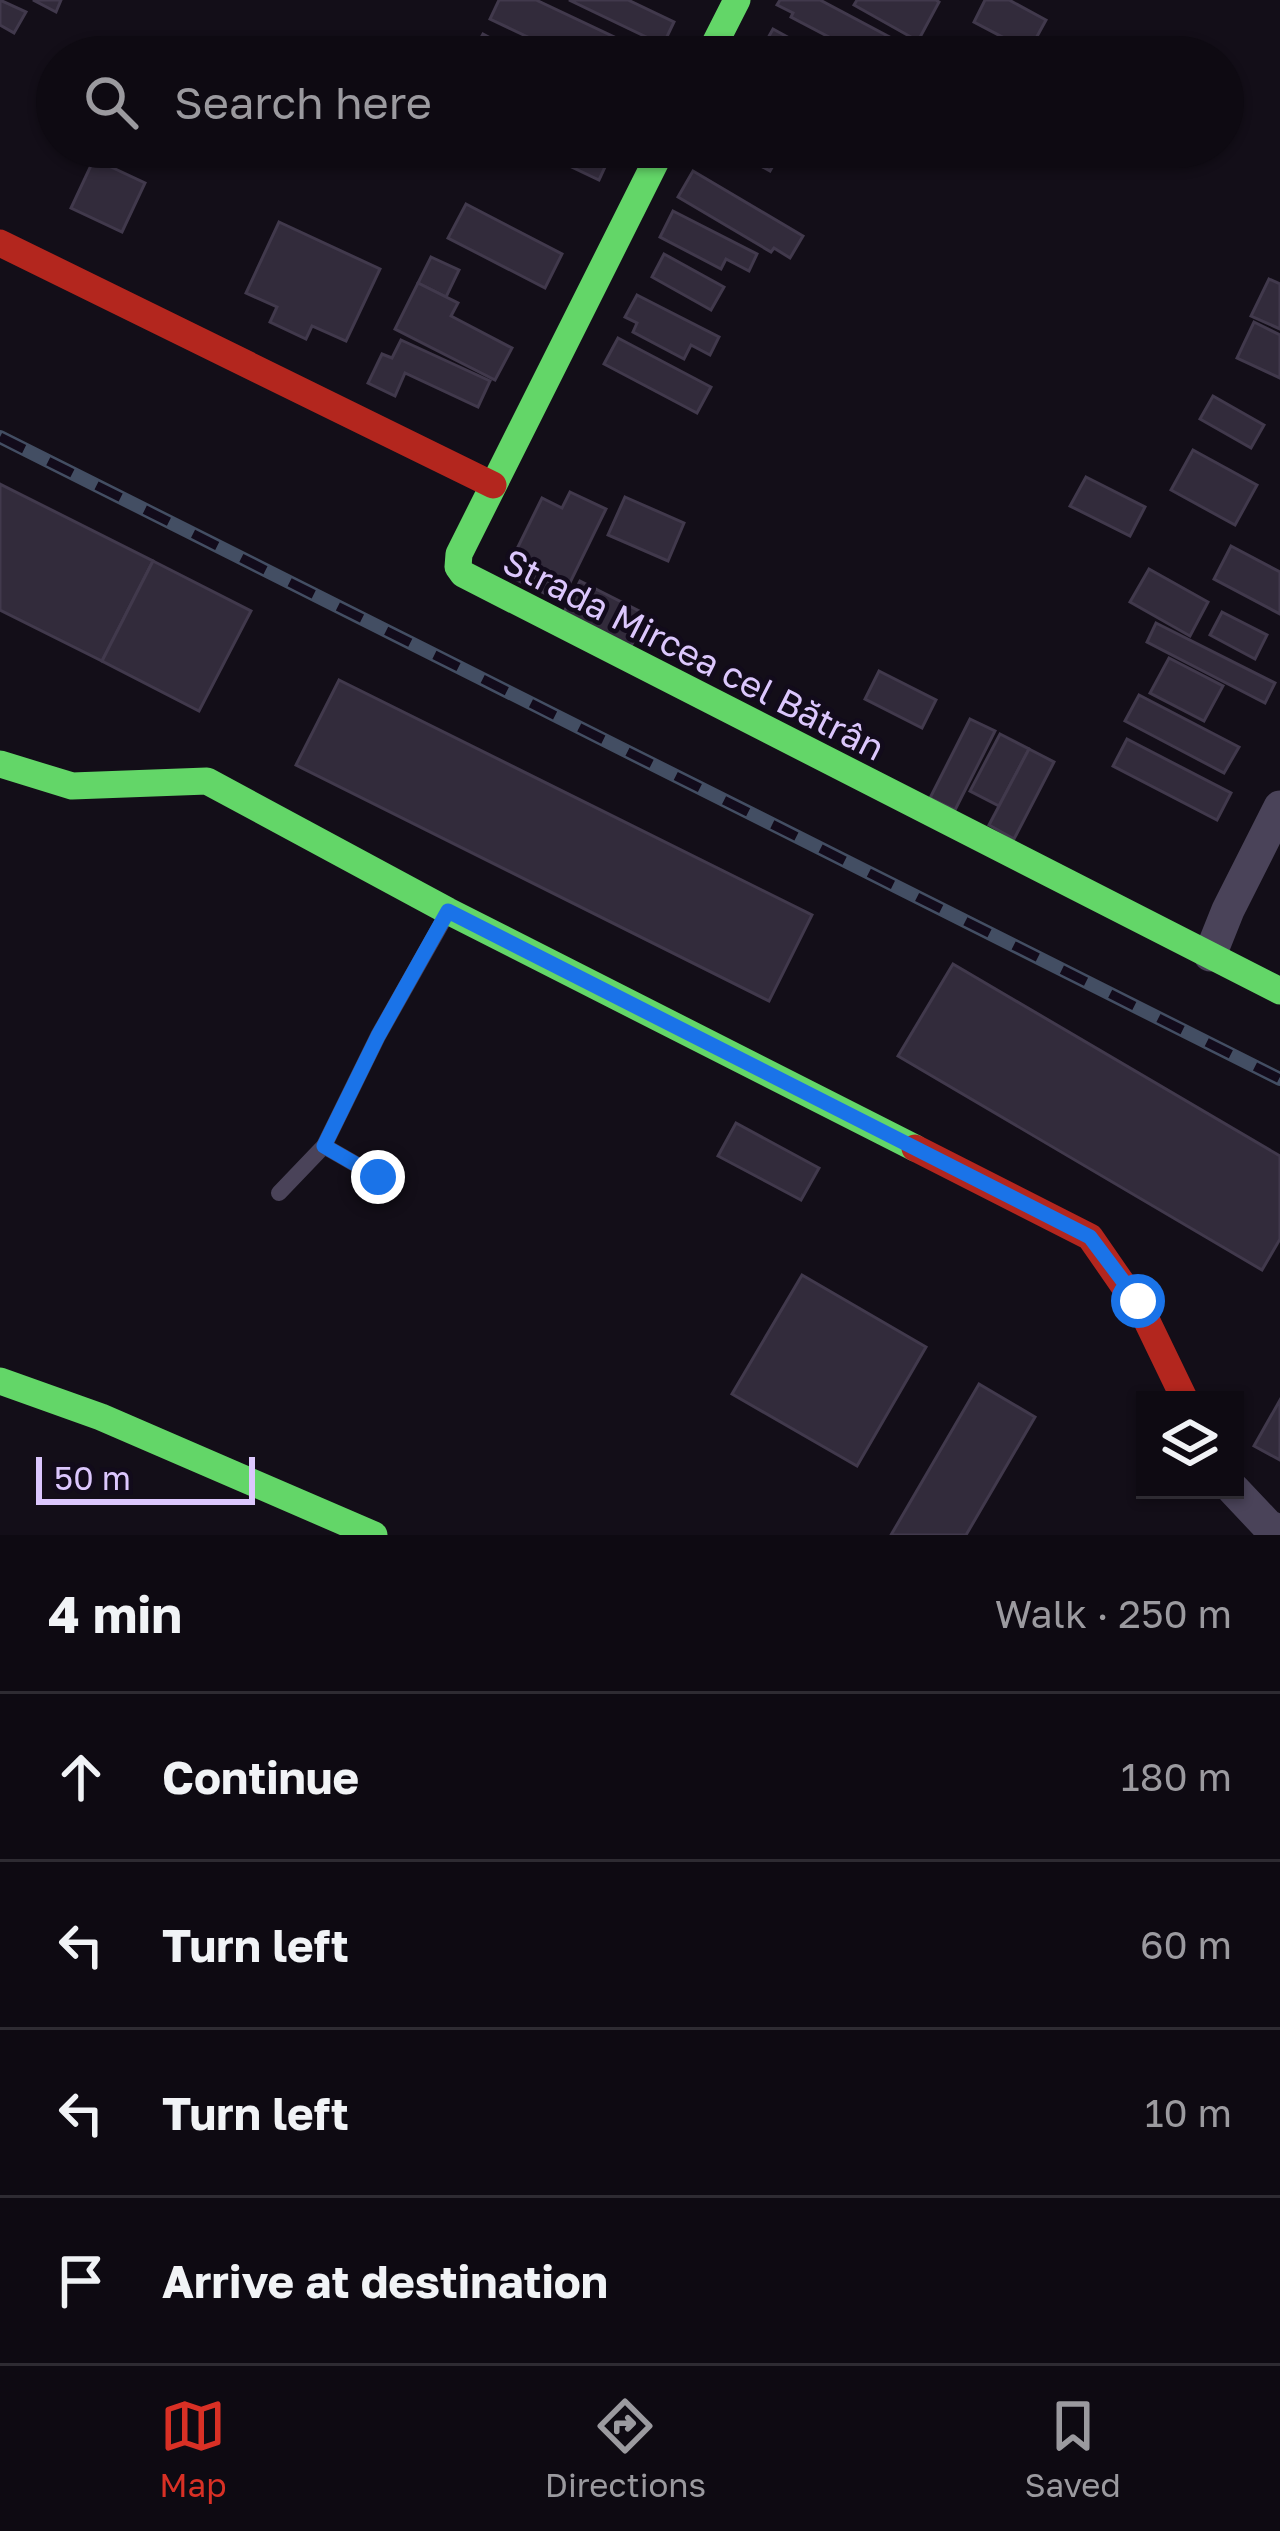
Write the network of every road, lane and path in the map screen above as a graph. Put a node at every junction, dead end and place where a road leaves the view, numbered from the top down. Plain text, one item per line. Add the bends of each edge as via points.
1 (737, 0) edge
2 (719, 36) edge
3 (652, 168) edge
4 (0, 243) edge
5 (493, 485) junction
6 (0, 764) edge
7 (1280, 807) edge
8 (448, 911) junction
9 (1210, 955) junction
10 (1280, 991) edge
11 (324, 1146) junction
12 (378, 1177) dead end
13 (279, 1193) dead end
14 (0, 1381) edge
15 (1182, 1391) edge
16 (1242, 1499) edge
17 (1280, 1532) edge
18 (374, 1535) edge

1 - 2 street
3 - 5 street, Strada Mircea cel Bătrân
4 - 5 street
5 - 9 street, Strada Mircea cel Bătrân via 459,554 458,567 471,582
6 - 8 street via 72,786 207,781
7 - 9 street
8 - 11 lane
8 - 15 street via 1090,1237 1138,1301
9 - 10 street, Strada Mircea cel Bătrân
11 - 12 lane
11 - 13 lane
14 - 18 street
16 - 17 street

